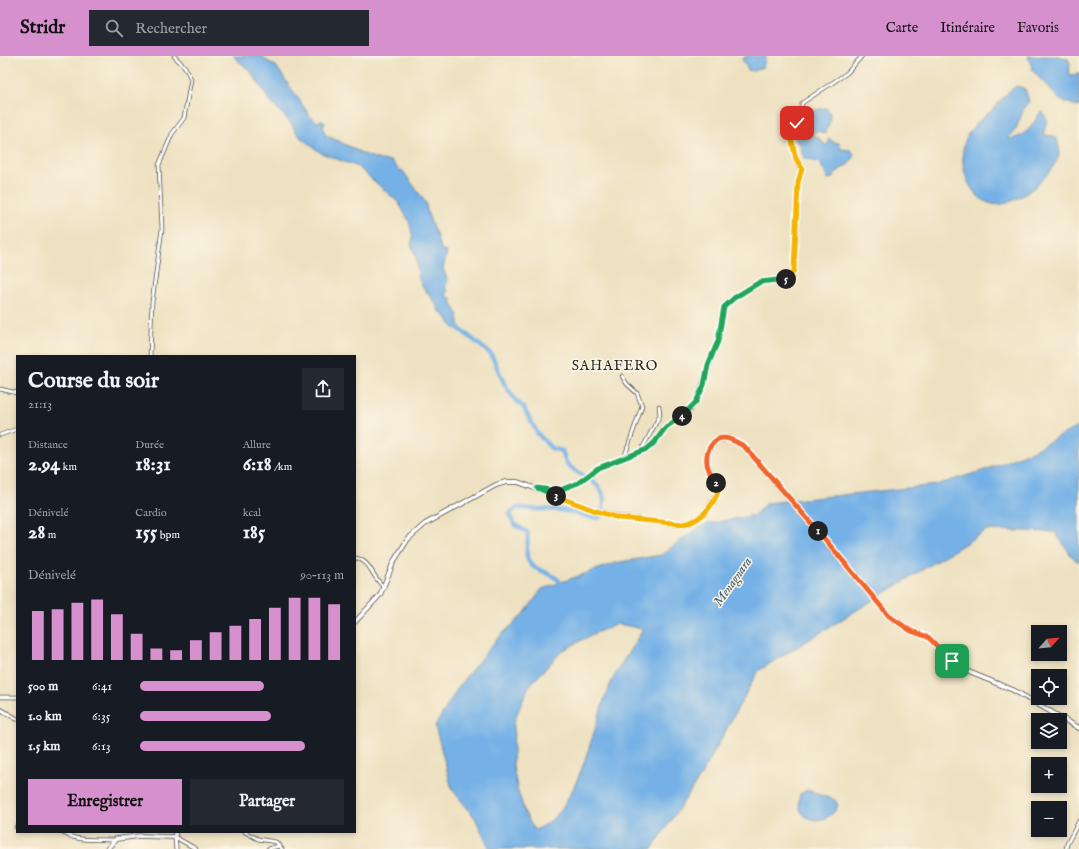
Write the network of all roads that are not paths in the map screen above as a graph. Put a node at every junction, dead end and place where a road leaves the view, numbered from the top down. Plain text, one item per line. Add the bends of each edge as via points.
1 (174, 56) edge
2 (862, 56) edge
3 (150, 355) edge
4 (622, 376) dead end
5 (0, 389) edge
6 (16, 393) edge
7 (658, 406) dead end
8 (16, 429) edge
9 (0, 435) edge
10 (641, 451) junction
11 (624, 458) junction
12 (537, 488) junction
13 (356, 558) edge
14 (384, 587) junction
15 (356, 621) edge
16 (0, 697) edge
17 (16, 697) edge
18 (0, 709) edge
19 (16, 718) edge
20 (1079, 728) edge
21 (1079, 821) edge
22 (64, 833) edge
23 (175, 833) edge
24 (247, 833) edge
25 (158, 834) edge
26 (175, 837) junction
27 (114, 840) junction
28 (279, 846) junction
29 (107, 849) edge
30 (176, 849) edge
31 (196, 849) edge
32 (268, 849) edge
33 (282, 849) edge
34 (1066, 849) edge

1 - 3 street via 185,67 191,79 184,118 172,134 159,165 162,228 152,302
2 - 10 street via 847,73 802,103 802,111 791,137 796,159 802,168 798,183 792,279 760,282 725,306 718,341 696,402 690,411 666,427 654,443
4 - 11 street via 637,393 642,406
5 - 6 street
7 - 10 street via 660,415
8 - 9 street
10 - 11 street
11 - 12 street via 598,468 565,490
12 - 14 main road via 514,482 496,485 425,524 403,546
12 - 20 main road via 619,518 690,523 706,512 718,492 707,464 711,446 717,440 729,438 744,446 889,616 911,631 928,637 964,670 1014,690
13 - 14 street via 362,559 367,564
14 - 15 main road
16 - 17 street
18 - 19 street
21 - 34 street
22 - 27 street via 75,838
23 - 26 main road
24 - 28 street via 258,839 272,840
25 - 26 main road
25 - 27 main road
26 - 30 street
26 - 31 street
27 - 29 main road
28 - 32 street
28 - 33 street

